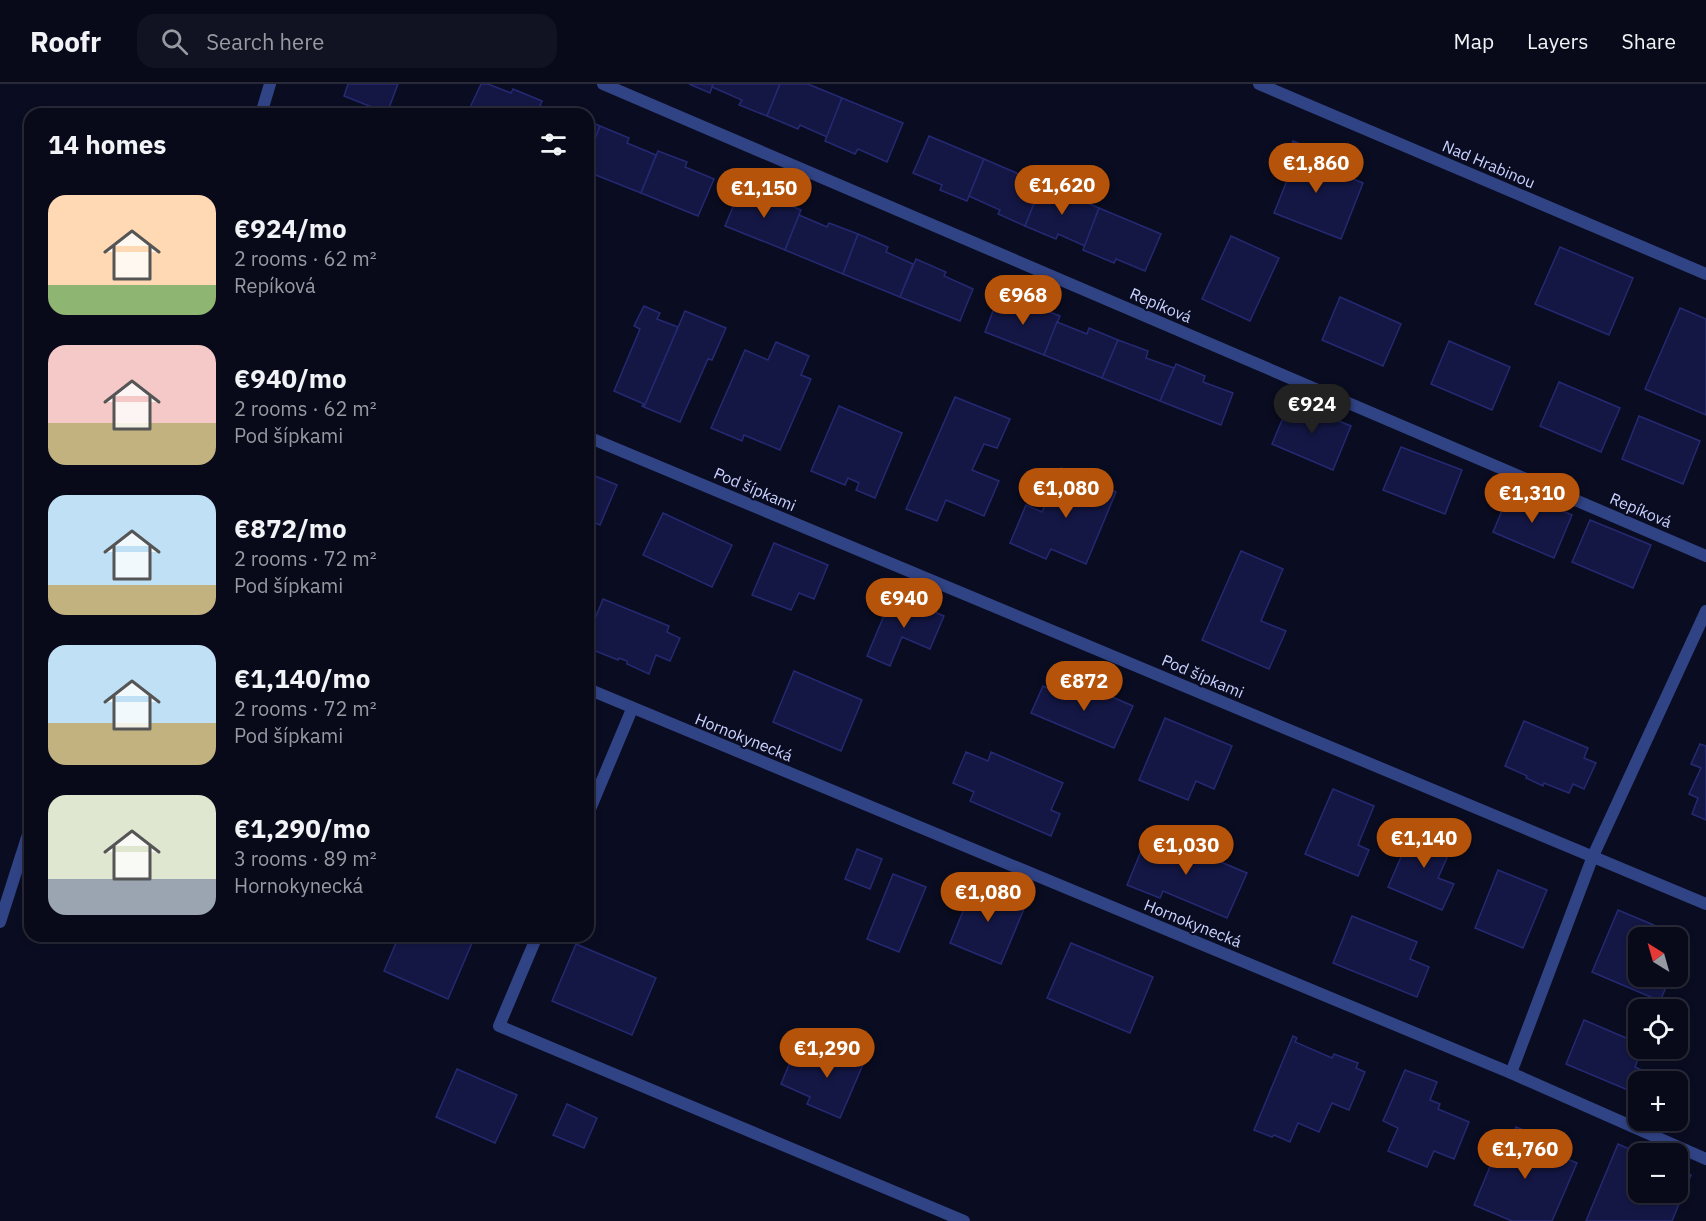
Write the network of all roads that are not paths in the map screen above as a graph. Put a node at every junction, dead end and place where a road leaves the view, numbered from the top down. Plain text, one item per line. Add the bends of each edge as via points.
1 (270, 84) edge
2 (603, 84) edge
3 (1259, 84) edge
4 (263, 108) edge
5 (1706, 274) edge
6 (594, 440) edge
7 (1706, 556) edge
8 (1706, 612) edge
9 (594, 692) edge
10 (632, 709) junction
11 (594, 800) edge
12 (24, 847) edge
13 (1593, 856) junction
14 (1706, 904) edge
15 (0, 922) edge
16 (534, 942) edge
17 (1511, 1073) junction
18 (1706, 1159) edge
19 (964, 1221) edge

1 - 4 street
2 - 7 street, Repíková
3 - 5 street, Nad Hrabinou
6 - 13 street, Pod šípkami
8 - 13 street
9 - 10 street, Hornokynecká
10 - 11 street
10 - 17 street, Hornokynecká
12 - 15 street
13 - 14 street, Pod šípkami
13 - 17 street
16 - 19 street via 499,1026
17 - 18 street, Hornokynecká

